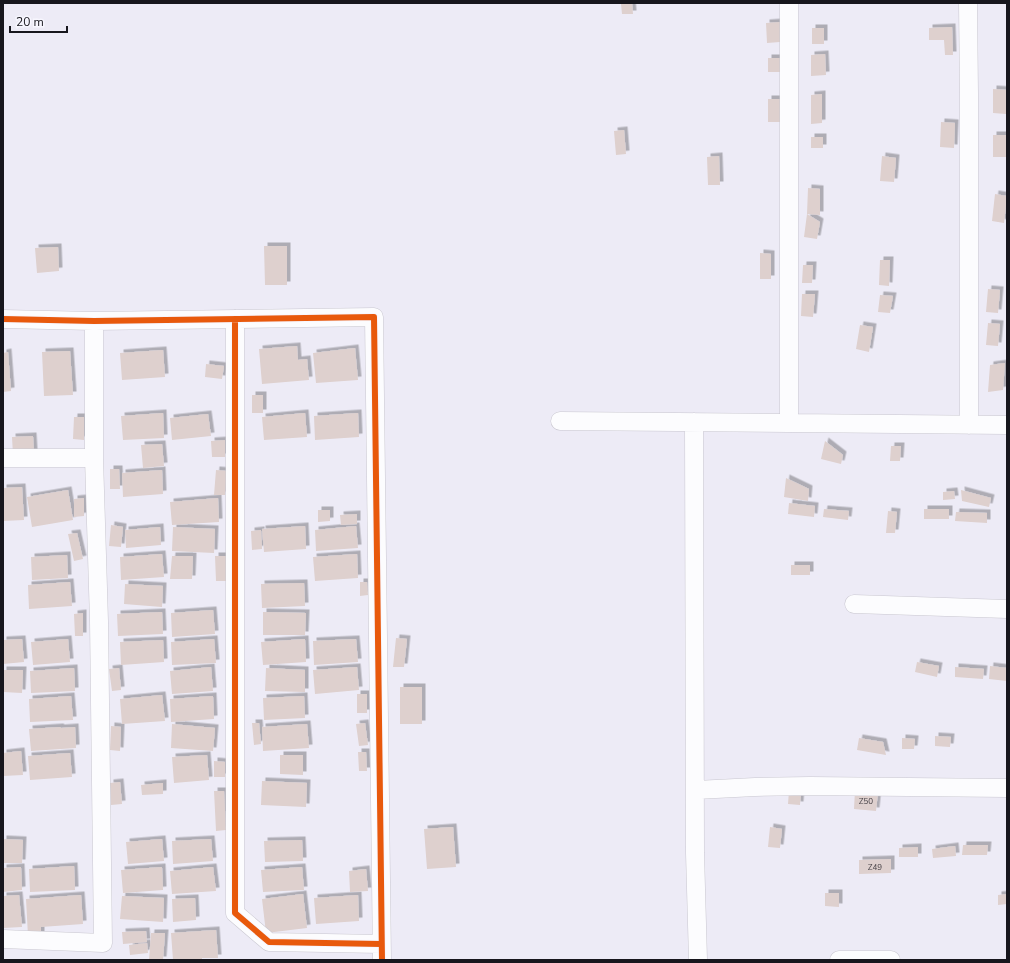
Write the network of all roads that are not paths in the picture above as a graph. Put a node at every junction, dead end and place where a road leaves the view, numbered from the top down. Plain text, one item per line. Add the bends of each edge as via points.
1 (789, 3) edge
2 (968, 3) edge
3 (3, 319) edge
4 (235, 319) junction
5 (94, 320) junction
6 (560, 421) dead end
7 (694, 422) junction
8 (789, 423) junction
9 (969, 425) junction
10 (1007, 425) edge
11 (3, 458) edge
12 (94, 458) junction
13 (854, 604) dead end
14 (1007, 609) edge
15 (1007, 788) edge
16 (696, 790) junction
17 (3, 939) edge
18 (382, 952) edge
19 (698, 960) edge
20 (839, 960) edge
21 (892, 960) edge

1 - 8 street
2 - 9 street
3 - 5 street
4 - 5 street
4 - 18 street via 235,912 270,942
4 - 18 street via 374,317
5 - 12 street
6 - 7 street
7 - 8 street
7 - 16 street
8 - 9 street
9 - 10 street
11 - 12 street
12 - 17 street via 103,943
13 - 14 street
15 - 16 street via 755,786
16 - 19 street
20 - 21 street

